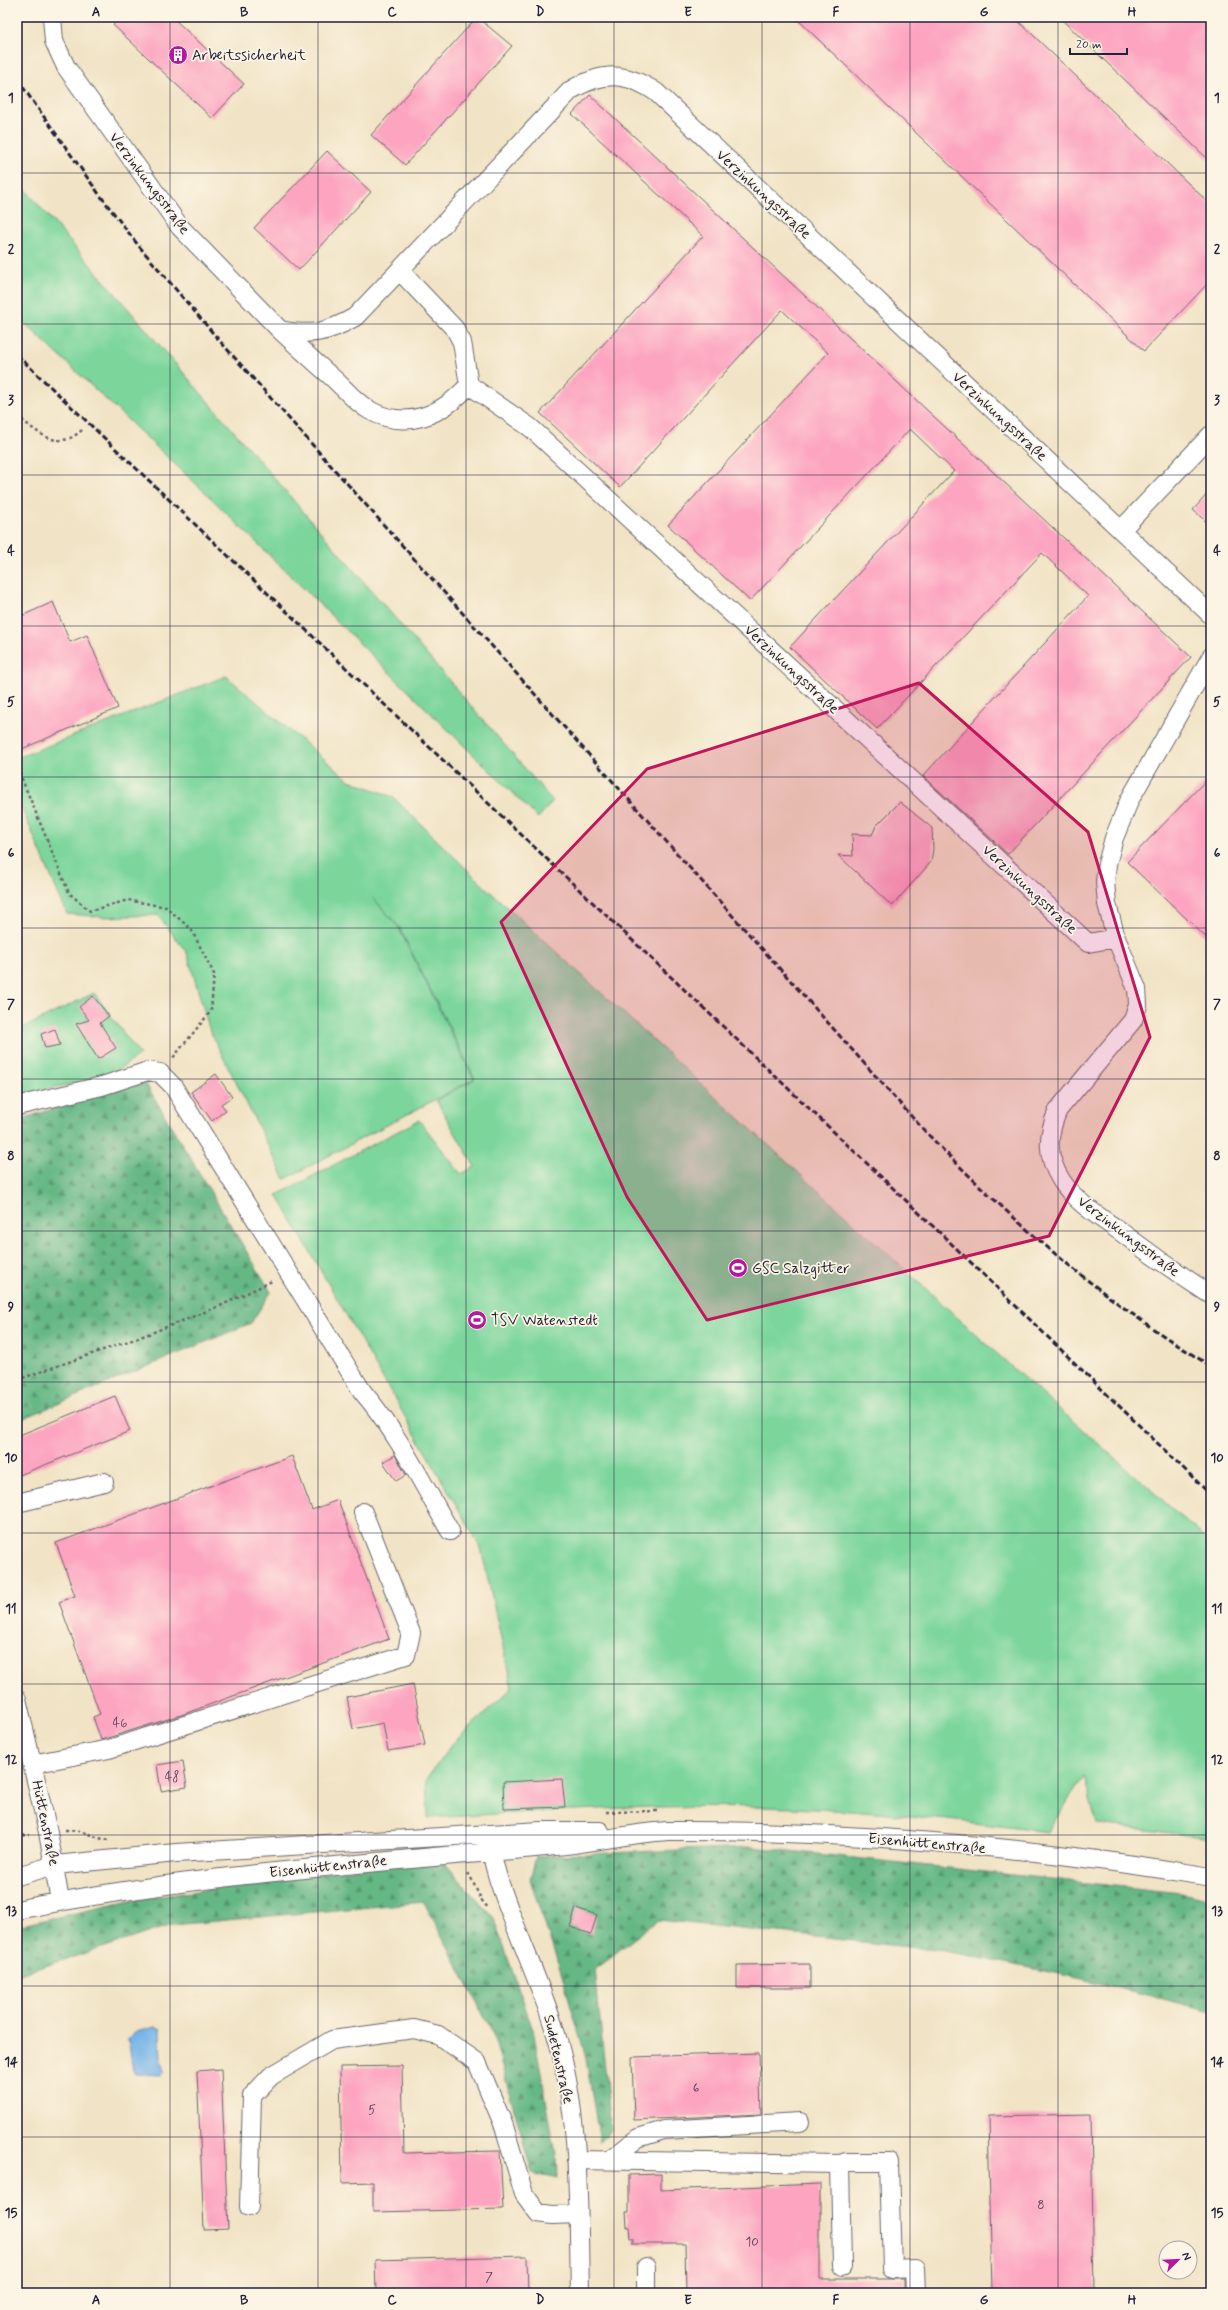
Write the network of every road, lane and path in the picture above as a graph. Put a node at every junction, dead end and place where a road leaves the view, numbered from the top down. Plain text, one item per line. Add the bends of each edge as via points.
1 (52, 17) edge
2 (400, 271) junction
3 (280, 330) junction
4 (469, 385) junction
5 (17, 416) edge
6 (82, 430) dead end
7 (1211, 435) edge
8 (1121, 530) junction
9 (1211, 615) edge
10 (1211, 657) edge
11 (17, 767) edge
12 (1116, 938) junction
13 (160, 1073) junction
14 (17, 1106) edge
15 (289, 1273) junction
16 (1211, 1295) edge
17 (17, 1380) edge
18 (104, 1482) dead end
19 (17, 1503) edge
20 (363, 1512) dead end
21 (450, 1531) dead end
22 (17, 1699) edge
23 (32, 1764) junction
24 (490, 1842) junction
25 (449, 1855) junction
26 (55, 1865) junction
27 (17, 1876) edge
28 (1211, 1877) edge
29 (60, 1901) junction
30 (490, 1908) dead end
31 (17, 1910) edge
32 (800, 2122) dead end
33 (576, 2160) junction
34 (610, 2160) junction
35 (840, 2164) junction
36 (249, 2207) dead end
37 (578, 2214) junction
38 (646, 2266) dead end
39 (842, 2267) dead end
40 (580, 2293) edge
41 (646, 2293) edge
42 (916, 2293) edge

1 - 3 street, Verzinkungsstraße via 54,41 66,67 180,227
2 - 3 street, Verzinkungsstraße via 354,317 337,327 302,334
2 - 4 street via 455,328 462,342
2 - 8 street, Verzinkungsstraße via 571,90 606,75 640,81 656,92
3 - 4 street, Verzinkungsstraße via 367,410 389,420 414,420 436,412 454,401
4 - 12 street, Verzinkungsstraße via 531,428 1088,943
5 - 6 path via 46,437 58,441 70,439
7 - 8 street
8 - 9 street, Verzinkungsstraße
10 - 12 street, Verzinkungsstraße via 1130,799 1114,838 1105,882 1107,904
11 - 13 path via 69,892 90,911 128,900 166,907 192,929 214,974 211,1011
12 - 16 street, Verzinkungsstraße via 1137,990 1138,1005 1133,1020 1058,1110 1051,1127 1049,1146 1053,1164 1061,1180 1077,1198 1177,1274
13 - 14 street via 148,1071 102,1086
13 - 15 street via 173,1086
15 - 17 path via 220,1306
15 - 21 street via 362,1391 401,1444
18 - 19 street
20 - 23 street via 411,1633 406,1655 109,1749
22 - 23 street, Hüttenstraße
23 - 26 street, Hüttenstraße
24 - 25 street, Eisenhüttenstraße
24 - 26 street, Eisenhüttenstraße via 176,1853
24 - 28 street, Eisenhüttenstraße via 568,1844 641,1833 696,1831 907,1841 1054,1855
24 - 33 street, Sudetenstraße via 503,1893 556,2035 570,2104
25 - 29 street, Eisenhüttenstraße via 199,1880
25 - 30 path via 452,1865 468,1873 483,1904
26 - 27 street, Eisenhüttenstraße
26 - 29 street, Hüttenstraße
29 - 31 street, Eisenhüttenstraße
32 - 34 street via 664,2130 638,2138
33 - 34 street
33 - 37 street, Sudetenstraße
34 - 35 street
35 - 39 street
35 - 42 street via 889,2162 892,2269 915,2268
36 - 37 street via 252,2096 271,2076 332,2040 414,2029 438,2035 477,2062 504,2126 524,2194 538,2213
37 - 40 street, Sudetenstraße
38 - 41 street

